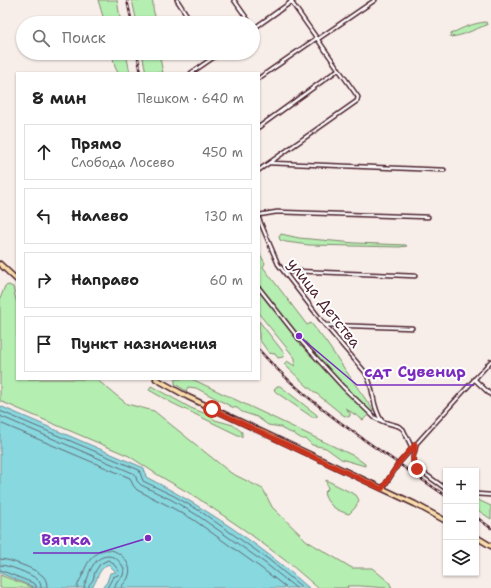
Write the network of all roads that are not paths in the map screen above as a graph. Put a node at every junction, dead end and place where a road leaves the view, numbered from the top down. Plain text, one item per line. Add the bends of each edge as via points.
1 (176, 0) edge
2 (234, 0) edge
3 (375, 0) edge
4 (292, 1) edge
5 (187, 16) edge
6 (245, 16) edge
7 (260, 24) edge
8 (318, 39) junction
9 (209, 60) edge
10 (339, 70) junction
11 (192, 72) edge
12 (260, 77) edge
13 (260, 126) edge
14 (270, 162) junction
15 (260, 169) edge
16 (444, 170) dead end
17 (260, 215) edge
18 (428, 217) dead end
19 (260, 221) edge
20 (0, 264) edge
21 (285, 273) junction
22 (415, 276) dead end
23 (16, 279) edge
24 (260, 289) edge
25 (325, 325) junction
26 (412, 328) dead end
27 (491, 361) edge
28 (474, 379) junction
29 (158, 380) edge
30 (491, 395) edge
31 (382, 421) junction
32 (415, 444) junction
33 (412, 448) junction
34 (443, 487) edge
35 (382, 489) junction
36 (479, 494) edge
37 (491, 495) edge
38 (443, 520) edge
39 (479, 539) edge
40 (491, 546) edge

1 - 5 street
2 - 6 street
3 - 8 street
4 - 7 street
4 - 8 street
8 - 10 street
8 - 12 street
9 - 11 street
10 - 13 street
10 - 14 street via 358,97 358,101
14 - 15 street
14 - 16 street
17 - 18 street via 277,212
19 - 21 street, улица Детства via 278,264
20 - 23 main road
21 - 22 street via 294,271
21 - 25 street, улица Детства
24 - 31 street via 316,358 368,411
25 - 26 street
25 - 31 street, улица Детства via 370,380 377,415
27 - 28 street
28 - 30 street
28 - 32 street
29 - 35 main road via 201,404
31 - 33 street via 402,429
32 - 33 street
32 - 34 street via 414,466
33 - 35 street
35 - 38 main road
36 - 37 street
39 - 40 main road

